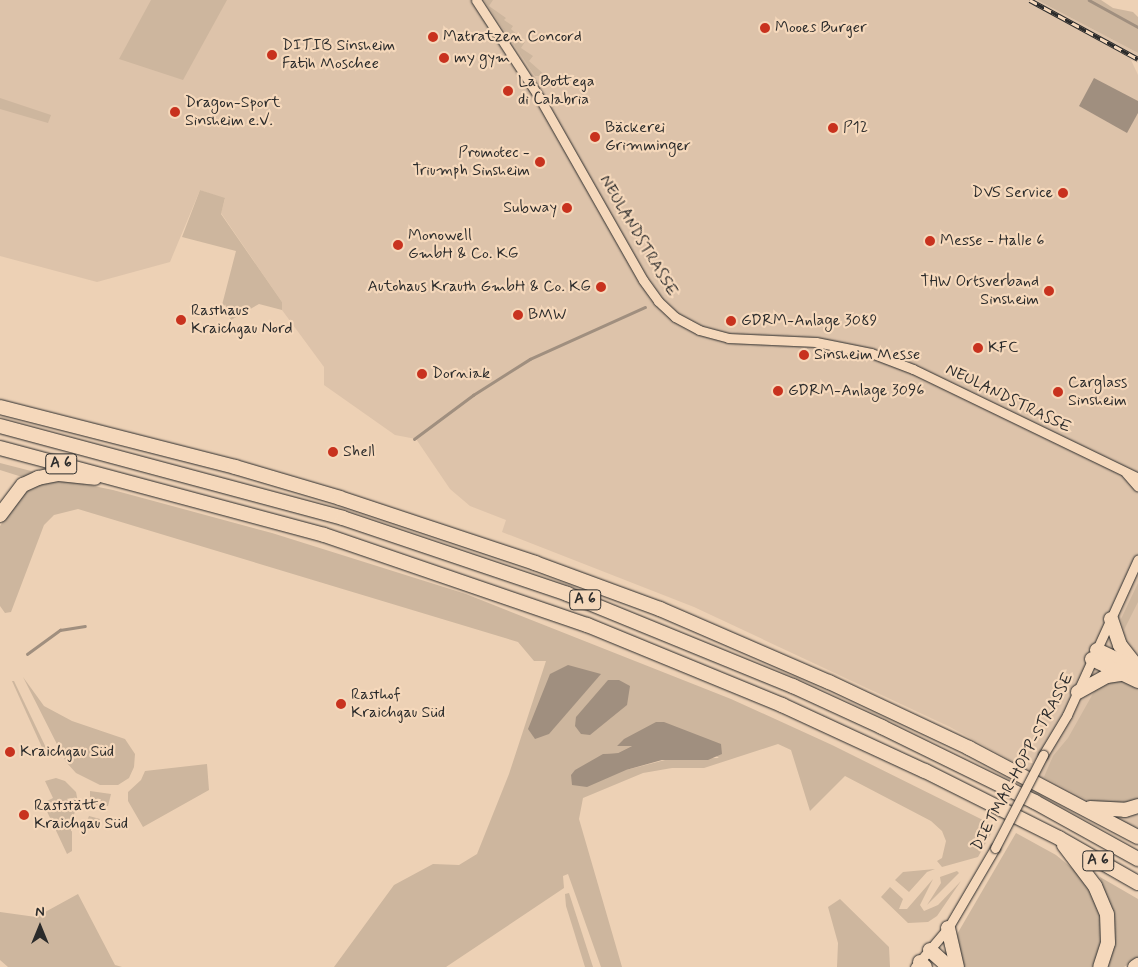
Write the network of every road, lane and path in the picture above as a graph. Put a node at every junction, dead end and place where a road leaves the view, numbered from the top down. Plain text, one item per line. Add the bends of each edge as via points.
1 (476, 0) edge
2 (0, 406) edge
3 (0, 426) edge
4 (0, 448) edge
5 (1124, 471) junction
6 (1138, 478) edge
7 (123, 479) junction
8 (1138, 487) edge
9 (0, 515) edge
10 (432, 518) dead end
11 (1138, 559) edge
12 (570, 575) junction
13 (1111, 619) junction
14 (1094, 655) junction
15 (1138, 668) edge
16 (1122, 674) junction
17 (1138, 681) edge
18 (1078, 692) junction
19 (1138, 806) edge
20 (1085, 808) junction
21 (1138, 837) edge
22 (1059, 838) junction
23 (1138, 859) edge
24 (1138, 883) edge
25 (948, 928) junction
26 (930, 950) junction
27 (920, 965) edge
28 (1138, 965) edge
29 (949, 967) edge
30 (957, 967) edge
31 (1100, 967) edge
32 (1134, 967) edge

1 - 5 street, NEULANDSTRASSE via 539,97 643,280 675,317 711,334 816,342 871,353 913,369
2 - 12 highway via 318,492
3 - 23 highway, A 6 via 334,515 568,594 784,682 882,727 1035,802
4 - 7 highway, A 6
5 - 6 street, NEULANDSTRASSE
5 - 8 street
7 - 9 highway, A 6 via 59,474 38,478 23,485
7 - 22 highway, A 6 via 361,546 587,625 782,705
10 - 12 highway via 526,552
11 - 13 street, DIETMAR-HOPP-STRASSE
12 - 20 highway via 660,609 829,682 969,748
13 - 14 street, DIETMAR-HOPP-STRASSE
13 - 15 highway via 1120,645
14 - 15 highway
14 - 16 highway
14 - 18 street, DIETMAR-HOPP-STRASSE
16 - 17 highway
16 - 18 highway via 1107,676
18 - 25 street, DIETMAR-HOPP-STRASSE, bridge via 995,848
19 - 20 highway via 1126,810
20 - 21 highway
22 - 24 highway, A 6
22 - 31 highway via 1095,886 1107,914 1108,943
25 - 26 street, DIETMAR-HOPP-STRASSE
25 - 30 highway
26 - 27 street, DIETMAR-HOPP-STRASSE
26 - 29 highway
28 - 32 highway

